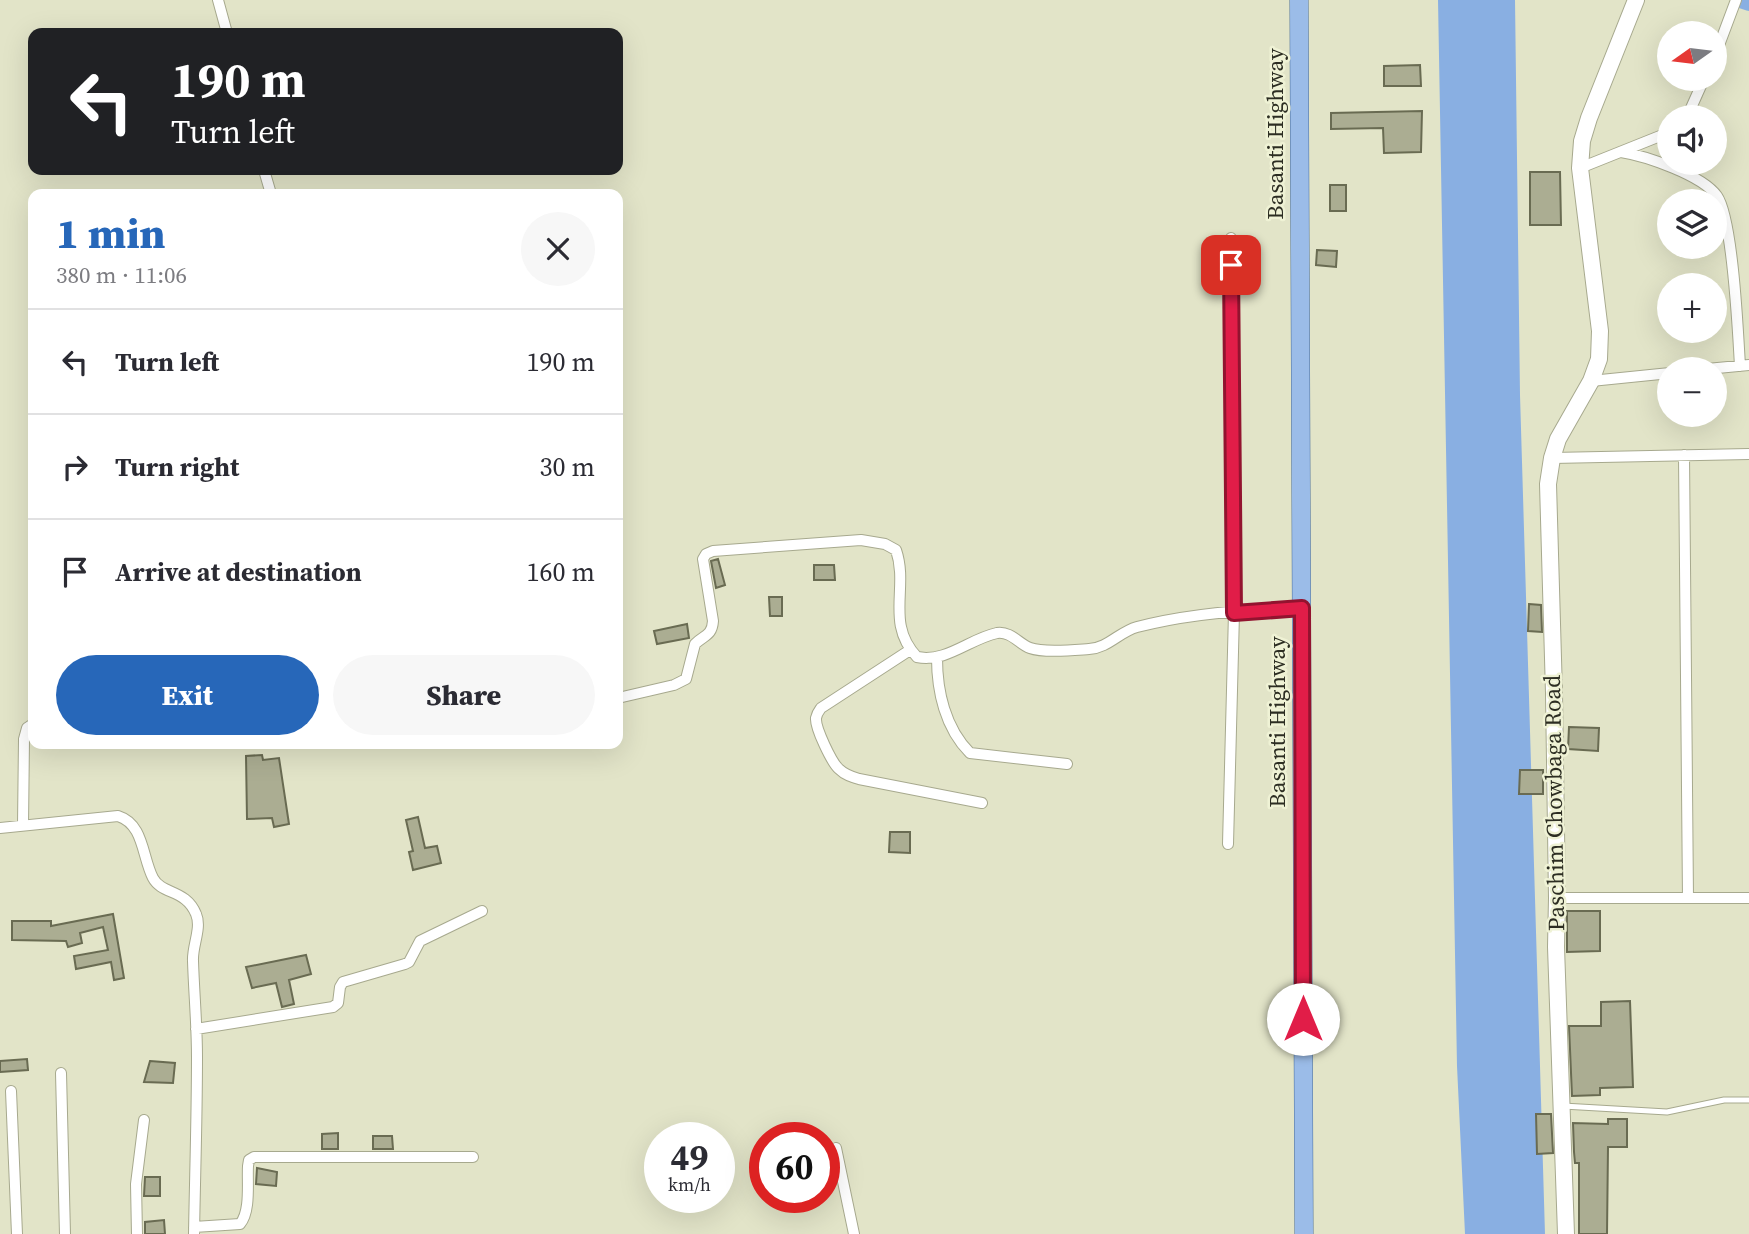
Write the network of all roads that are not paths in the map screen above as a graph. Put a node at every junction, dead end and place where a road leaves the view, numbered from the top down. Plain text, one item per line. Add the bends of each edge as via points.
1 (218, 0) edge
2 (1299, 0) edge
3 (1636, 0) edge
4 (1736, 0) edge
5 (1727, 24) edge
6 (226, 28) edge
7 (1657, 137) edge
8 (1621, 152) junction
9 (1580, 169) junction
10 (1231, 238) dead end
11 (1745, 365) edge
12 (1727, 367) edge
13 (1657, 374) edge
14 (1591, 381) junction
15 (1749, 454) edge
16 (1684, 455) junction
17 (1552, 458) junction
18 (1302, 608) junction
19 (1228, 613) junction
20 (907, 645) junction
21 (937, 658) junction
22 (623, 697) edge
23 (28, 727) edge
24 (1067, 764) dead end
25 (982, 803) dead end
26 (23, 825) junction
27 (0, 828) edge
28 (1228, 844) dead end
29 (1557, 898) junction
30 (1688, 898) junction
31 (1749, 898) edge
32 (482, 911) dead end
33 (196, 1029) junction
34 (61, 1073) dead end
35 (11, 1091) dead end
36 (1749, 1100) edge
37 (1563, 1106) junction
38 (144, 1121) dead end
39 (473, 1157) dead end
40 (840, 1167) edge
41 (194, 1231) edge
42 (16, 1234) edge
43 (65, 1234) edge
44 (137, 1234) edge
45 (854, 1234) edge
46 (1304, 1234) edge
47 (1566, 1234) edge

1 - 6 street
2 - 18 main road, Basanti Highway
3 - 9 street, Paschim Chowbaga Road via 1589,118
4 - 5 street
7 - 8 street
8 - 9 street
8 - 11 street via 1652,158 1706,185 1717,196 1726,225
9 - 14 street, Paschim Chowbaga Road via 1600,331 1599,359
10 - 19 street
11 - 12 street
13 - 14 street
14 - 17 street, Paschim Chowbaga Road
15 - 16 street
16 - 17 street
16 - 30 street
17 - 29 street, Paschim Chowbaga Road via 1548,484
18 - 19 street
18 - 46 main road, Basanti Highway
19 - 21 street via 1135,628 1092,649 1040,650 997,633
19 - 28 street
20 - 21 street via 917,657
20 - 22 street via 898,610 901,563 896,550 885,544 861,540 713,551 703,559 713,629 695,644 686,679
20 - 25 street via 821,708 816,722 830,756 837,768 859,779
21 - 24 street via 942,704 960,743 970,753
23 - 26 street
26 - 27 street
26 - 33 street via 118,816 128,819 136,829 153,879 188,901 197,916 193,958
29 - 30 street
29 - 37 street, Paschim Chowbaga Road
30 - 31 street
32 - 33 street via 421,941 409,962 344,982 333,1007
33 - 41 street
34 - 43 street
35 - 42 street
36 - 37 lane via 1724,1100 1667,1112
37 - 47 street, Paschim Chowbaga Road
38 - 44 street via 136,1184
39 - 41 street via 254,1157 249,1160 240,1224
40 - 45 street

